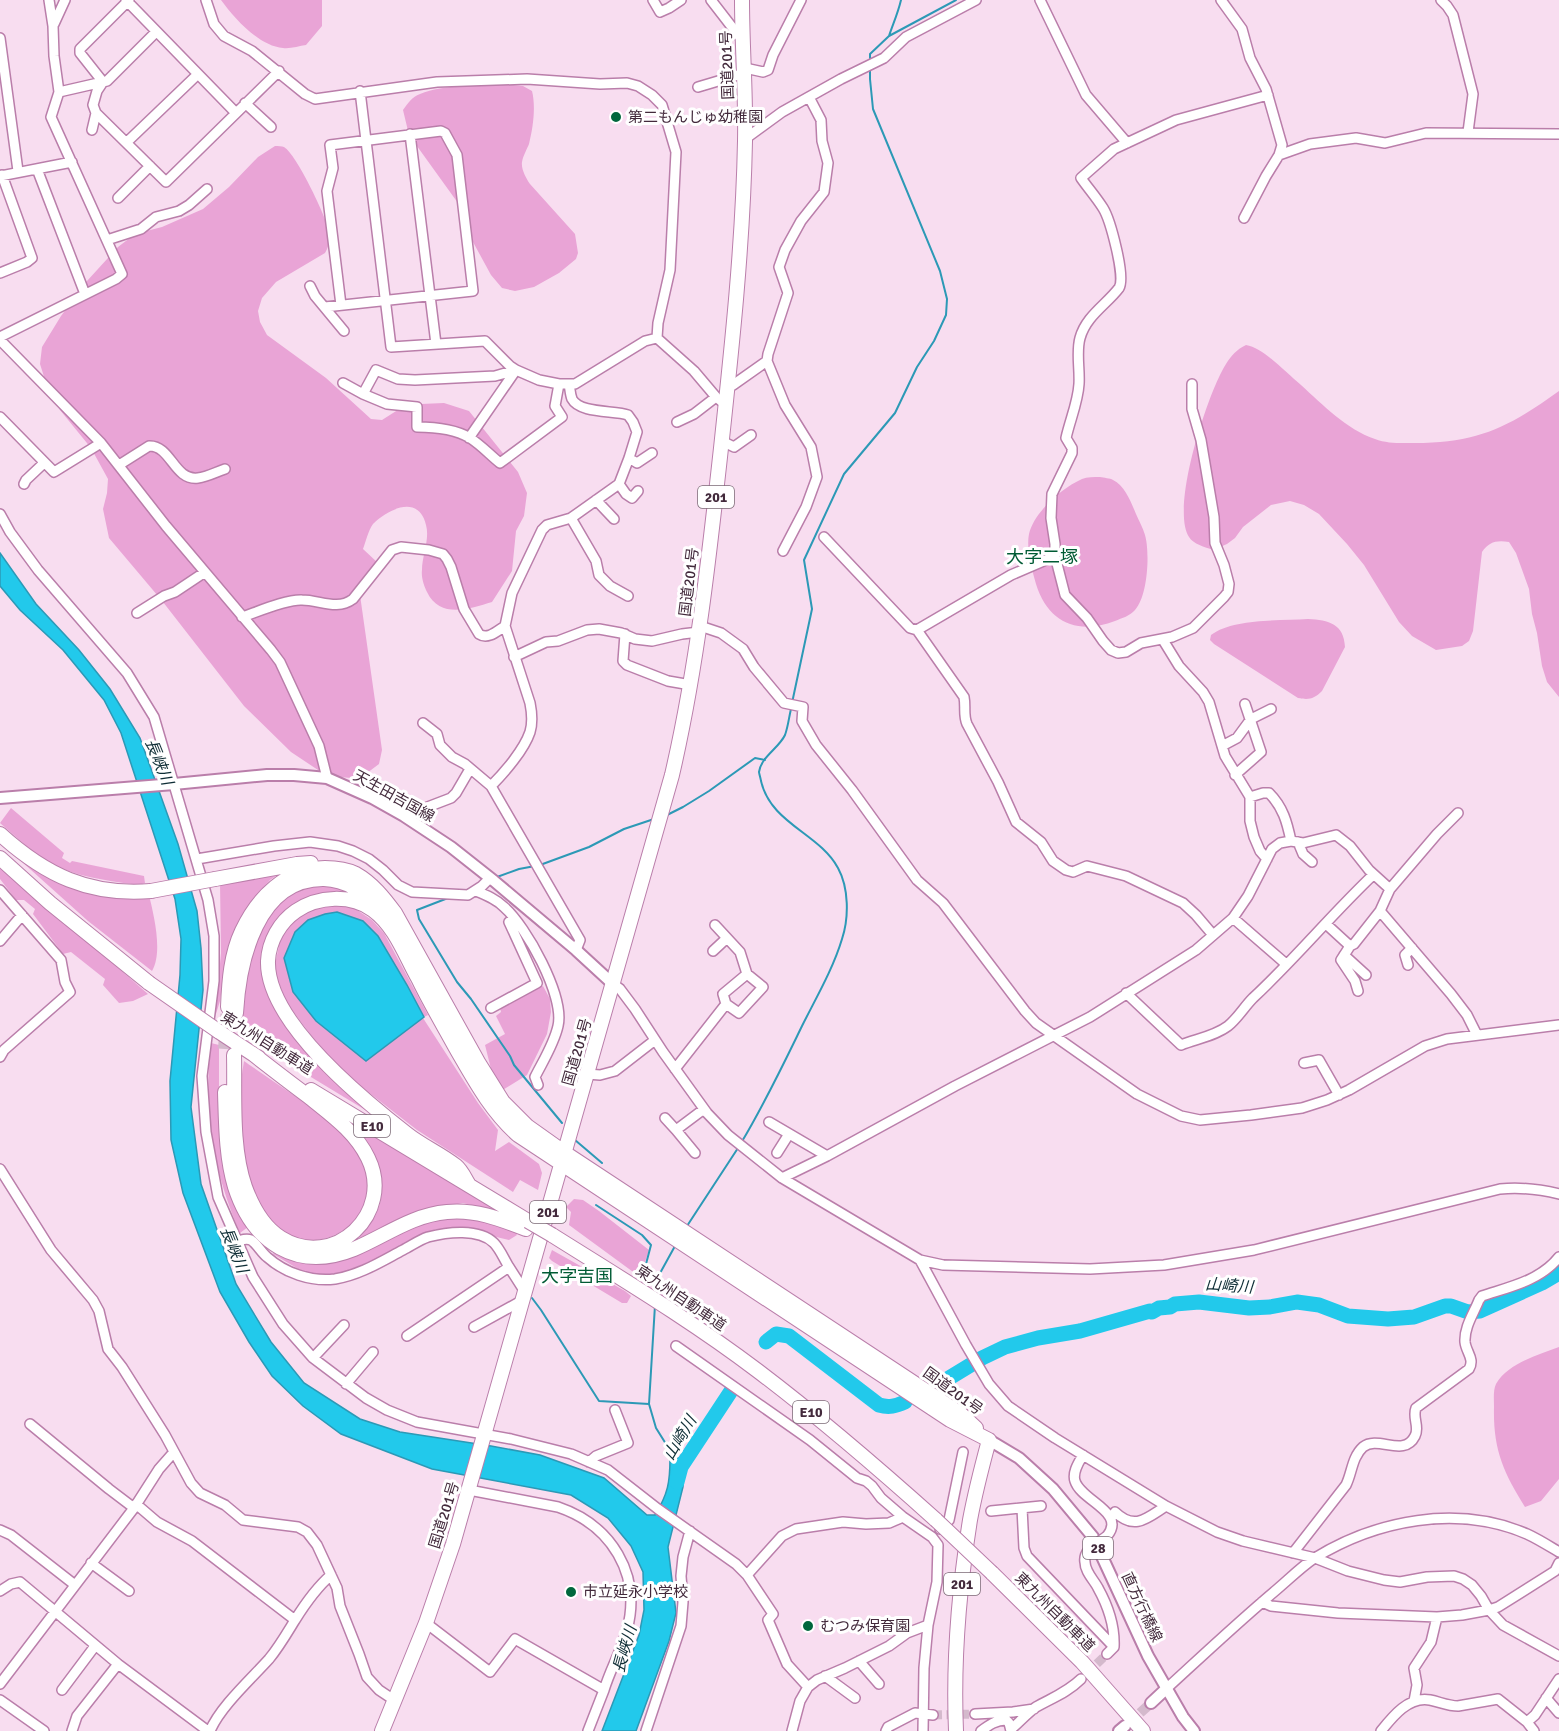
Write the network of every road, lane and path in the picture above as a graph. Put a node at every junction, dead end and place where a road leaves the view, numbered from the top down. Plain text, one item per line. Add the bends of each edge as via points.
1 (49, 0) edge
2 (65, 0) edge
3 (206, 0) edge
4 (652, 0) edge
5 (681, 0) edge
6 (711, 0) edge
7 (742, 0) edge
8 (801, 0) edge
9 (976, 0) edge
10 (1040, 0) edge
11 (1221, 0) edge
12 (1441, 0) edge
13 (127, 1) edge
14 (53, 26) junction
15 (156, 32) junction
16 (0, 38) edge
17 (742, 40) junction
18 (279, 71) junction
19 (744, 71) junction
20 (197, 75) junction
21 (103, 82) junction
22 (698, 87) dead end
23 (59, 92) junction
24 (360, 92) junction
25 (1268, 95) junction
26 (809, 97) junction
27 (245, 104) junction
28 (96, 113) junction
29 (236, 113) junction
30 (272, 127) dead end
31 (92, 130) dead end
32 (1468, 132) junction
33 (410, 134) junction
34 (1559, 134) edge
35 (745, 139) junction
36 (365, 140) junction
37 (127, 142) junction
38 (1127, 143) junction
39 (1280, 155) junction
40 (72, 162) junction
41 (150, 166) junction
42 (37, 170) junction
43 (18, 171) junction
44 (1, 175) edge
45 (207, 189) dead end
46 (118, 198) dead end
47 (1244, 218) dead end
48 (107, 240) junction
49 (0, 273) edge
50 (309, 286) dead end
51 (85, 294) junction
52 (430, 297) junction
53 (386, 300) junction
54 (341, 305) junction
55 (325, 307) junction
56 (344, 331) dead end
57 (657, 338) junction
58 (0, 339) edge
59 (436, 344) junction
60 (767, 361) junction
61 (516, 369) junction
62 (343, 383) dead end
63 (559, 384) junction
64 (569, 384) junction
65 (1192, 384) dead end
66 (728, 386) junction
67 (363, 394) junction
68 (721, 401) junction
69 (0, 417) edge
70 (677, 422) dead end
71 (751, 435) dead end
72 (469, 438) junction
73 (722, 441) junction
74 (101, 443) junction
75 (652, 453) dead end
76 (629, 458) junction
77 (44, 463) junction
78 (118, 465) junction
79 (225, 469) dead end
80 (24, 479) dead end
81 (619, 484) junction
82 (638, 491) dead end
83 (596, 500) junction
84 (0, 514) edge
85 (571, 518) junction
86 (614, 519) dead end
87 (824, 537) dead end
88 (783, 551) dead end
89 (1055, 556) junction
90 (204, 572) junction
91 (628, 596) dead end
92 (137, 613) dead end
93 (242, 617) junction
94 (505, 626) junction
95 (700, 629) junction
96 (917, 630) junction
97 (625, 634) junction
98 (1163, 640) junction
99 (514, 657) junction
100 (691, 685) junction
101 (1245, 704) dead end
102 (1270, 709) dead end
103 (1251, 719) junction
104 (423, 723) dead end
105 (1222, 746) junction
106 (470, 769) junction
107 (1235, 774) junction
108 (327, 778) junction
109 (174, 784) junction
110 (491, 786) junction
111 (1250, 797) junction
112 (0, 798) edge
113 (1458, 813) dead end
114 (404, 816) junction
115 (0, 834) edge
116 (1294, 841) junction
117 (0, 858) edge
118 (196, 860) junction
119 (1267, 860) junction
120 (1312, 862) dead end
121 (345, 869) junction
122 (1373, 875) junction
123 (490, 878) junction
124 (0, 890) edge
125 (1390, 890) junction
126 (476, 891) junction
127 (1380, 910) junction
128 (22, 915) junction
129 (514, 918) junction
130 (1233, 918) junction
131 (1326, 924) junction
132 (715, 925) dead end
133 (393, 932) junction
134 (1213, 936) junction
135 (727, 938) junction
136 (0, 941) edge
137 (1350, 946) junction
138 (1412, 948) junction
139 (576, 950) junction
140 (713, 951) dead end
141 (1344, 955) junction
142 (1286, 964) junction
143 (1408, 965) dead end
144 (747, 974) junction
145 (1366, 975) dead end
146 (613, 984) junction
147 (1358, 991) dead end
148 (1126, 993) junction
149 (726, 1004) junction
150 (491, 1008) dead end
151 (1559, 1025) edge
152 (1477, 1035) junction
153 (1054, 1037) junction
154 (655, 1040) junction
155 (253, 1054) junction
156 (0, 1057) edge
157 (1304, 1063) dead end
158 (675, 1069) junction
159 (587, 1074) junction
160 (538, 1084) dead end
161 (1339, 1095) junction
162 (704, 1109) junction
163 (665, 1118) dead end
164 (769, 1122) dead end
165 (676, 1130) junction
166 (789, 1134) junction
167 (695, 1153) dead end
168 (777, 1153) dead end
169 (827, 1156) junction
170 (563, 1158) junction
171 (0, 1169) edge
172 (782, 1178) junction
173 (469, 1185) junction
174 (1559, 1194) edge
175 (527, 1225) junction
176 (238, 1241) junction
177 (1559, 1257) edge
178 (920, 1260) junction
179 (509, 1266) junction
180 (524, 1296) junction
181 (344, 1325) dead end
182 (474, 1327) dead end
183 (407, 1336) dead end
184 (676, 1346) dead end
185 (373, 1352) dead end
186 (313, 1358) junction
187 (346, 1384) junction
188 (615, 1410) dead end
189 (30, 1424) dead end
190 (484, 1437) junction
191 (989, 1440) junction
192 (174, 1452) junction
193 (963, 1452) dead end
194 (1083, 1455) junction
195 (589, 1462) junction
196 (470, 1489) junction
197 (135, 1506) junction
198 (1041, 1506) dead end
199 (1166, 1506) junction
200 (1022, 1508) junction
201 (991, 1511) dead end
202 (1115, 1512) dead end
203 (903, 1517) junction
204 (0, 1530) edge
205 (690, 1531) junction
206 (932, 1537) junction
207 (1559, 1552) edge
208 (1293, 1554) junction
209 (1315, 1558) junction
210 (91, 1563) junction
211 (1558, 1569) edge
212 (331, 1575) junction
213 (747, 1575) junction
214 (75, 1585) junction
215 (0, 1591) edge
216 (129, 1591) dead end
217 (1262, 1602) junction
218 (1488, 1610) junction
219 (55, 1612) junction
220 (1437, 1617) junction
221 (295, 1620) junction
222 (426, 1623) junction
223 (928, 1624) junction
224 (95, 1646) junction
225 (1559, 1656) edge
226 (859, 1661) junction
227 (118, 1664) junction
228 (825, 1676) junction
229 (1081, 1679) tunnel mouth
230 (0, 1684) edge
231 (879, 1684) dead end
232 (1557, 1685) edge
233 (808, 1687) junction
234 (1166, 1689) junction
235 (62, 1690) dead end
236 (604, 1690) junction
237 (855, 1698) dead end
238 (1546, 1698) junction
239 (0, 1700) edge
240 (394, 1700) junction
241 (1414, 1701) junction
242 (1151, 1703) tunnel mouth
243 (1034, 1709) junction
244 (1559, 1713) edge
245 (922, 1714) junction
246 (933, 1714) tunnel mouth
247 (975, 1714) tunnel mouth
248 (1527, 1722) junction
249 (1011, 1730) edge
250 (44, 1731) edge
251 (72, 1731) edge
252 (209, 1731) edge
253 (382, 1731) edge
254 (588, 1731) edge
255 (646, 1731) edge
256 (792, 1731) edge
257 (886, 1731) edge
258 (923, 1731) edge
259 (956, 1731) edge
260 (981, 1731) edge
261 (1143, 1731) edge
262 (1194, 1731) edge
263 (1381, 1731) edge
264 (1534, 1731) edge

1 - 14 street
2 - 14 street
3 - 18 street via 214,24 224,36
4 - 5 street via 660,12
6 - 17 street
7 - 17 highway, 国道201号 / 201
8 - 19 street via 768,70
9 - 26 street via 906,38 884,58
10 - 38 street via 1086,95
11 - 25 street via 1242,29 1250,58
12 - 32 street via 1453,15 1473,94
13 - 15 street
13 - 21 street via 80,49
14 - 23 street
15 - 20 street
15 - 21 street
16 - 43 street
17 - 19 highway, 国道201号 / 201
18 - 24 street via 315,99
18 - 27 street
19 - 22 street
19 - 35 highway, 国道201号 / 201
20 - 29 street
20 - 37 street
21 - 23 street
21 - 28 street via 93,105
23 - 40 street via 51,117
24 - 36 street
24 - 57 street via 437,82 527,79 627,83 652,95 662,105 676,152 670,270
25 - 38 street via 1176,120
25 - 39 street via 1282,145
26 - 35 street
26 - 60 street via 821,120 828,163 824,192 801,221 782,258 779,267 788,293
27 - 29 street
27 - 30 street
28 - 31 street
28 - 37 street
29 - 41 street via 166,182
32 - 34 street
32 - 39 street via 1426,133 1385,143 1356,138 1310,144
33 - 36 street
33 - 52 street
33 - 52 street via 441,131 457,155 473,291
35 - 66 highway, 国道201号 / 201
36 - 53 street
36 - 54 street via 330,145 333,168 327,191
37 - 41 street
38 - 89 street via 1114,149 1081,178 1108,218 1121,284 1094,312 1079,340 1079,385 1066,438 1072,453 1052,494
39 - 47 street
40 - 42 street
40 - 48 street
41 - 46 street
42 - 43 street
42 - 51 street
43 - 44 street
44 - 49 street via 32,258
45 - 48 street via 179,211 156,217 141,229
48 - 51 street via 122,274
50 - 55 street
51 - 58 street
52 - 53 street
52 - 59 street
53 - 54 street
53 - 59 street via 392,347
54 - 55 street
55 - 56 street
57 - 64 street via 645,340 575,384
57 - 68 street
58 - 74 street
59 - 61 street via 485,341
60 - 66 street
60 - 88 street via 785,405 811,447 817,477
61 - 63 street
61 - 67 street via 495,376 415,380 398,379 376,370
61 - 72 street
62 - 67 street
63 - 64 street
63 - 72 street via 555,406 562,417 500,463
64 - 76 street via 572,400 579,405 628,415 636,432
65 - 98 street via 1192,409 1201,440 1215,543 1224,565 1228,592 1193,628
66 - 68 highway, 国道201号 / 201
67 - 72 street via 387,404 417,407 417,428 431,427
68 - 70 street
68 - 73 highway, 国道201号 / 201
69 - 77 street
71 - 73 street via 734,447
73 - 95 highway, 国道201号 / 201
74 - 77 street via 54,472
74 - 78 street
75 - 76 street via 637,463
76 - 81 street
77 - 80 street
78 - 79 street via 155,446 189,478
78 - 90 street
81 - 82 street via 632,498
81 - 83 street
83 - 85 street
83 - 86 street
84 - 109 street via 38,570 140,692 154,717
85 - 91 street via 596,561 599,575
85 - 94 street via 542,530 512,593
87 - 96 street via 910,628
89 - 96 street via 1011,576
89 - 98 street via 1065,595 1111,650 1126,652
90 - 92 street
90 - 93 street
93 - 94 street via 300,599 346,604 392,550 401,547 436,551 447,559 464,609 479,634 487,636
93 - 108 street via 280,662 319,746
94 - 99 street
95 - 97 street via 652,641
95 - 100 highway, 国道201号 / 201
95 - 153 street via 721,633 743,649 784,702 803,707 802,721 816,745 917,880 943,903 1025,1011
96 - 134 street via 964,697 963,716 1016,822 1041,842 1053,861 1073,872 1087,866 1126,876 1183,903
97 - 99 street via 587,630
97 - 100 street via 623,661 627,665 668,681
98 - 105 street via 1209,702
99 - 110 street via 530,703 530,732
100 - 146 highway, 国道201号 / 201 via 672,775
101 - 103 street
102 - 103 street
103 - 105 street via 1237,738
103 - 107 street via 1261,752
104 - 106 street via 437,734 452,757
105 - 107 street
106 - 110 street
106 - 114 street via 451,798
107 - 111 street
108 - 109 main road, 天生田吉国線 via 267,775
108 - 114 main road, 天生田吉国線
109 - 112 main road, 天生田吉国線
109 - 118 street
110 - 139 street via 580,940
111 - 116 street via 1269,793 1278,802
111 - 119 street via 1254,837
113 - 125 street
114 - 123 main road, 天生田吉国線
115 - 121 highway, bridge via 30,859 64,879 116,891 151,891 297,864
116 - 119 street via 1280,843
116 - 120 street
116 - 122 street via 1303,843 1336,835
117 - 155 highway, 東九州自動車道 / E10, bridge via 149,983
118 - 126 street via 310,842 353,851 412,892 468,895
118 - 176 street via 214,936 214,981 202,1076 205,1123 218,1197
119 - 130 street
121 - 133 highway via 302,871 267,893 248,919 236,948 229,981 232,1010 246,948 263,914 286,890 312,880 347,883 367,896
121 - 170 highway via 367,881 395,913 503,1102
122 - 125 street
122 - 131 street
123 - 126 street
123 - 139 main road, 天生田吉国線
124 - 128 street
125 - 127 street
126 - 129 street via 496,900
127 - 137 street
127 - 138 street
128 - 136 street
128 - 156 street via 62,960 70,992
129 - 150 street via 509,922 537,983
129 - 160 street via 541,960 558,1002 558,1026 535,1077
130 - 134 street
130 - 142 street
131 - 137 street
131 - 142 street
132 - 135 street
133 - 170 highway via 493,1109 518,1135
133 - 173 highway via 381,917 362,904 333,899 311,904 287,917 278,930 268,958 271,982 293,1023 337,1074 409,1136 458,1167
134 - 148 street
135 - 140 street
135 - 144 street via 740,952
137 - 141 street
138 - 143 street via 1405,956
138 - 152 street via 1467,1015
139 - 146 main road, 天生田吉国線
141 - 145 street
141 - 147 street via 1341,960
142 - 148 street via 1226,1027 1181,1045
144 - 149 street via 723,994
144 - 149 street via 763,987 739,1013
146 - 154 street
146 - 159 highway, 国道201号 / 201
148 - 153 street
149 - 158 street
151 - 152 street
152 - 161 street via 1425,1046
153 - 161 street via 1137,1094 1180,1116 1200,1120 1302,1108
153 - 169 street
154 - 158 street
154 - 159 street via 615,1071
155 - 173 highway, 東九州自動車道 / E10
155 - 175 highway via 338,1120 362,1147 375,1182 368,1214 345,1239 333,1245 304,1247 280,1238 260,1218 244,1184 229,1052 225,1118 235,1188 256,1227 285,1252 315,1258 333,1255 354,1249 400,1225 447,1211 471,1212
157 - 161 street via 1319,1060
158 - 162 street
159 - 170 highway, 国道201号 / 201
162 - 165 street
162 - 172 street via 728,1135
163 - 165 street
164 - 166 street
165 - 167 street
166 - 168 street
166 - 169 street
169 - 172 street
170 - 180 highway, 国道201号 / 201
170 - 191 highway, 国道201号 via 950,1420
171 - 192 street via 51,1250 93,1300 108,1349
172 - 178 street
173 - 175 highway, 東九州自動車道 / E10
174 - 178 street via 1518,1187 1500,1189 1254,1250 1164,1265 1090,1269 944,1265
175 - 261 highway, 東九州自動車道 / E10, bridge via 677,1315 810,1412 992,1573 1082,1662
176 - 179 street via 250,1240 286,1270 334,1279 380,1263 426,1238 473,1233 495,1244
176 - 186 street via 253,1276 283,1324
177 - 208 street via 1523,1283 1482,1296 1465,1336 1472,1365 1416,1408 1417,1431 1407,1444 1371,1443 1363,1448 1346,1485
178 - 194 street via 978,1367 1000,1398 1022,1417
179 - 180 street
179 - 183 street
180 - 182 street
180 - 190 highway, 国道201号 / 201
181 - 186 street
184 - 203 street via 873,1486
185 - 187 street
186 - 187 street
187 - 190 street via 387,1410 417,1422
188 - 195 street via 628,1443
189 - 197 street
190 - 195 street via 571,1454
190 - 196 highway, 国道201号 / 201
191 - 234 main road, 直方行橋線 / 28 via 1019,1458 1053,1489 1093,1537
191 - 259 highway, 201 via 970,1518 962,1580
192 - 197 street
192 - 212 street via 183,1472 200,1493 225,1505 243,1520 298,1527 307,1532
193 - 206 street via 949,1520
194 - 199 street
194 - 200 street, bridge via 1075,1481 1112,1520 1107,1536 1089,1549 1084,1561 1111,1619 1114,1633 1110,1651 1027,1556
195 - 205 street via 608,1470
196 - 222 highway, 国道201号 / 201
196 - 236 street via 572,1512 593,1525 616,1550 629,1579 630,1608 627,1631
197 - 210 street
197 - 221 street via 192,1541
198 - 200 street
199 - 202 street via 1138,1522 1123,1519
199 - 208 street via 1217,1532
200 - 201 street
203 - 206 street
203 - 213 street via 890,1523 843,1522 795,1529 782,1536
204 - 214 street
205 - 213 street
205 - 255 street via 682,1557 681,1626
206 - 223 street via 938,1545 937,1582
207 - 209 street via 1527,1534 1485,1521 1444,1519 1380,1528
208 - 209 street
209 - 217 street
209 - 218 street via 1384,1580 1454,1576 1472,1585
210 - 214 street
210 - 216 street
211 - 218 street
212 - 221 street
212 - 240 street via 367,1677
213 - 233 street via 773,1614 768,1620 787,1664
214 - 219 street
215 - 219 street via 20,1582
217 - 220 street via 1322,1611
217 - 234 street
218 - 220 street
218 - 225 street via 1503,1624
219 - 224 street
219 - 230 street
220 - 241 street via 1431,1642 1414,1668
221 - 252 street via 271,1656
222 - 236 street via 490,1672 515,1639
222 - 240 highway, 国道201号 / 201
223 - 226 street
223 - 245 street
224 - 227 street
224 - 235 street
226 - 228 street
226 - 231 street
227 - 251 street via 77,1716
227 - 252 street
228 - 233 street
228 - 237 street
229 - 243 street
232 - 238 street
233 - 256 street
234 - 242 main road
234 - 262 main road, 直方行橋線 / 28
236 - 254 street
238 - 244 street
238 - 248 street
239 - 250 street
240 - 253 highway, 国道201号 / 201
241 - 248 street via 1452,1706 1500,1699
241 - 263 street
243 - 247 street
243 - 249 street
245 - 246 street
245 - 257 street via 915,1713
245 - 258 street
248 - 264 street
249 - 260 street via 1006,1719

